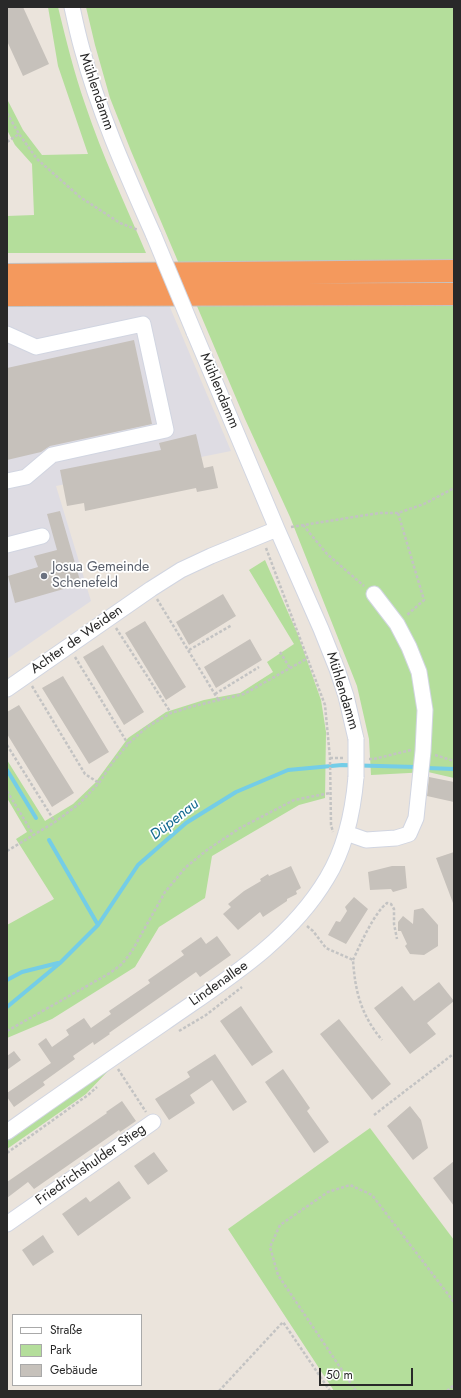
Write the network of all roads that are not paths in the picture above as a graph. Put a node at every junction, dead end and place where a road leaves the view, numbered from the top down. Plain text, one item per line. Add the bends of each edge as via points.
1 (72, 7) edge
2 (454, 271) edge
3 (7, 275) edge
4 (454, 294) edge
5 (7, 295) edge
6 (7, 334) edge
7 (7, 481) edge
8 (277, 530) junction
9 (42, 536) dead end
10 (7, 546) edge
11 (374, 594) road end
12 (7, 689) edge
13 (356, 777) joint
14 (340, 833) junction
15 (153, 1122) road end
16 (7, 1132) edge
17 (7, 1224) edge

1 - 8 street, Mühlendamm, bridge via 81,48 98,102 148,234 194,332
2 - 3 highway
4 - 5 highway
6 - 7 street via 36,347 143,324 166,430 52,455 26,477
8 - 12 street, Achter de Weiden via 181,570
8 - 13 street, Mühlendamm, bridge via 321,629 346,696 356,739
9 - 10 street
11 - 14 street via 397,624 419,672 425,710 416,818 409,834 396,838 366,840
13 - 14 street, Lindenallee via 353,806
14 - 16 street, Lindenallee via 343,843 328,877 314,898 278,938 236,972
15 - 17 street, Friedrichshulder Stieg

